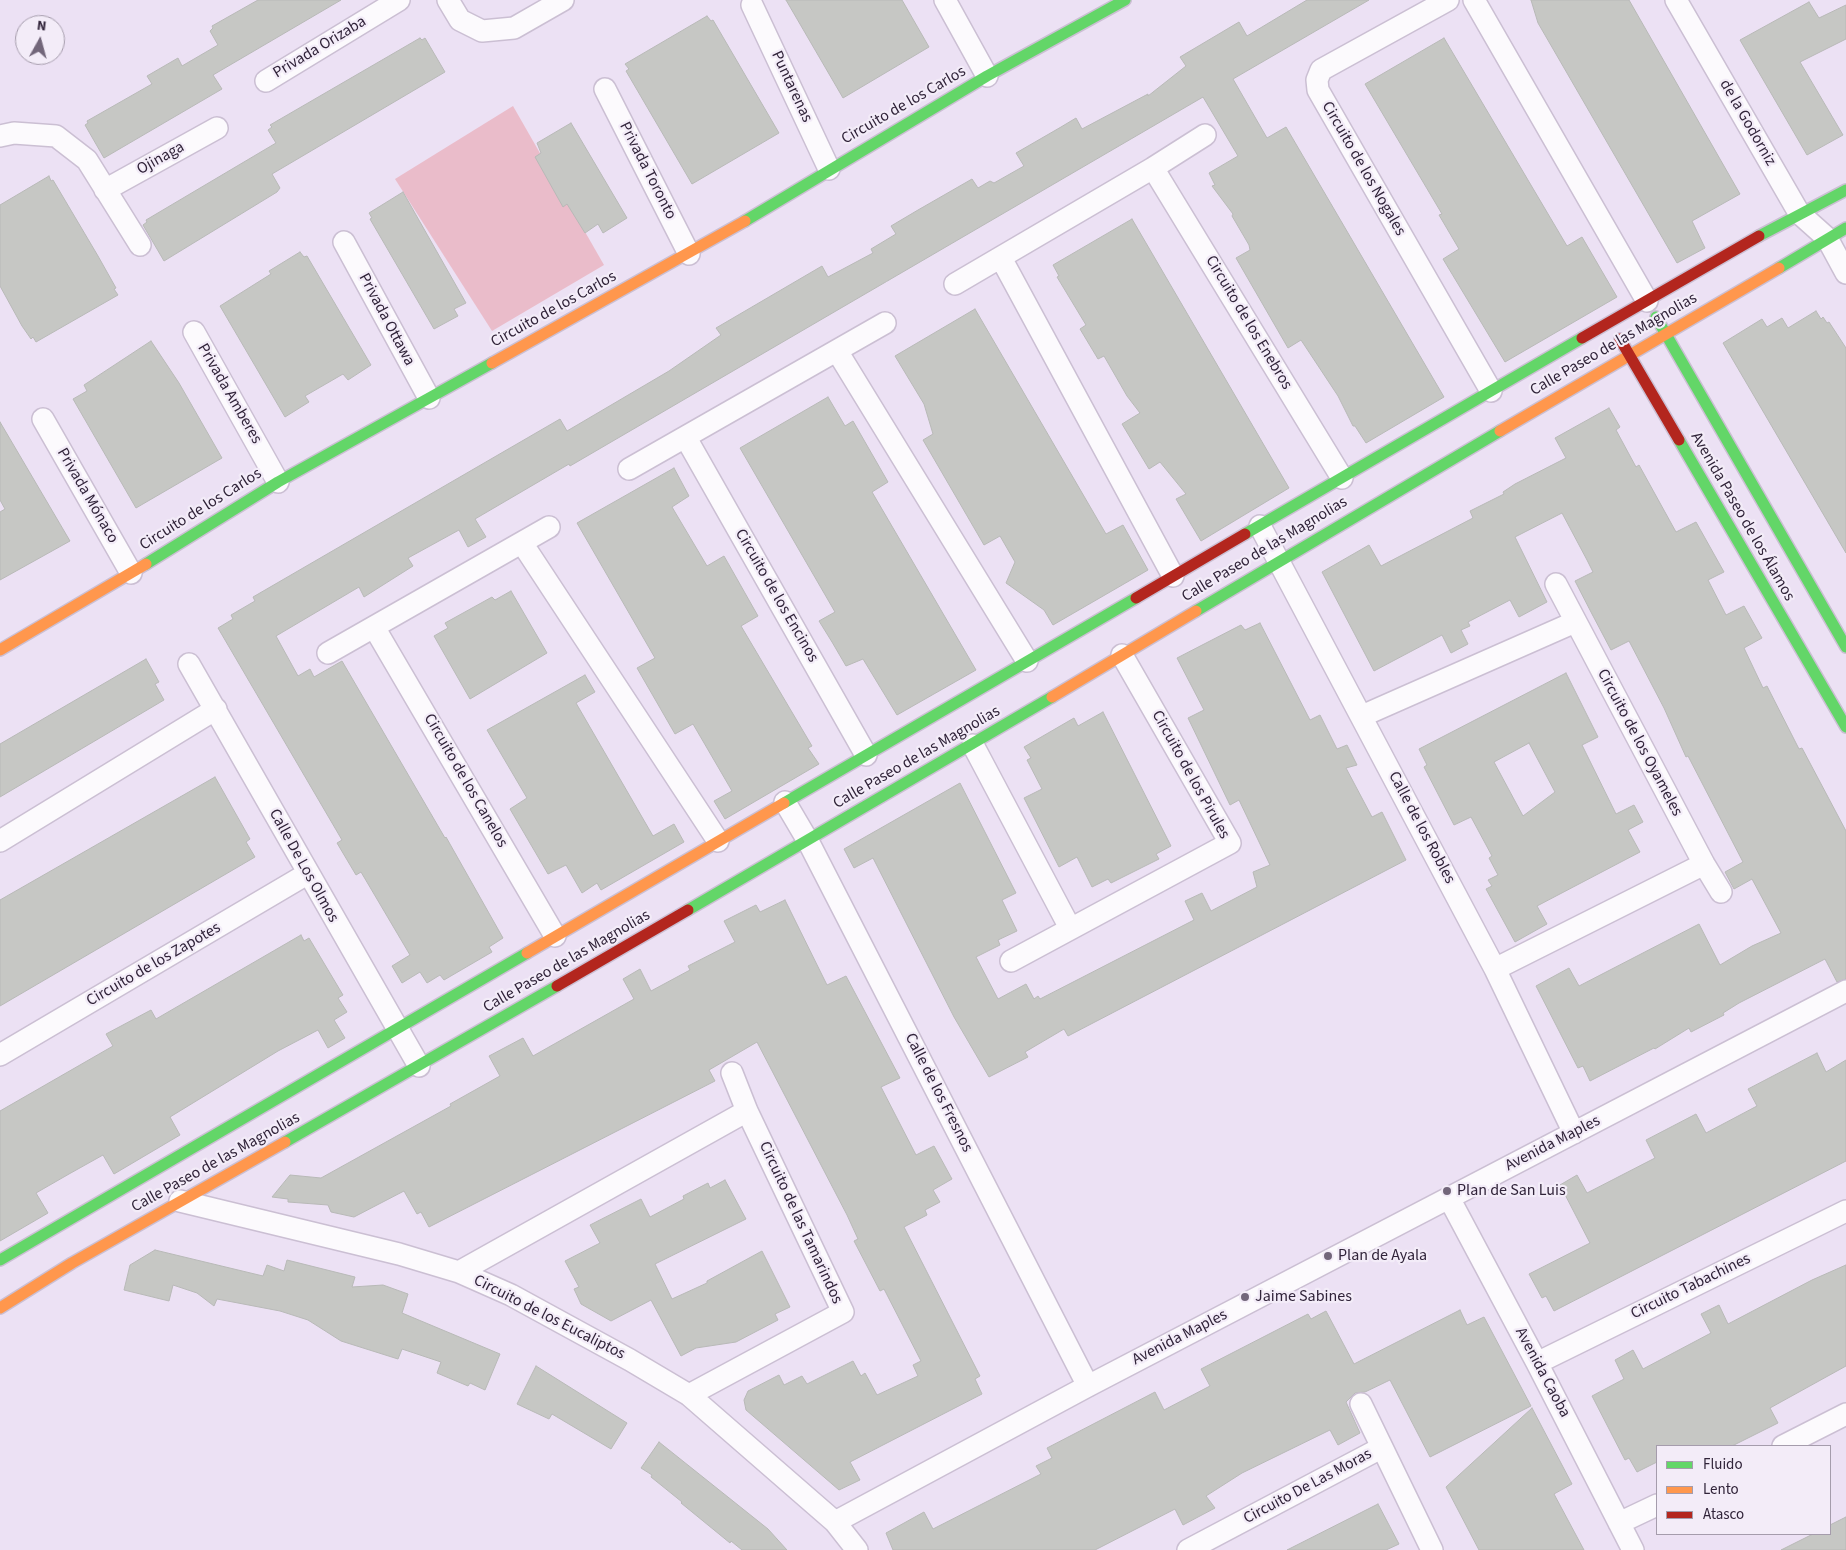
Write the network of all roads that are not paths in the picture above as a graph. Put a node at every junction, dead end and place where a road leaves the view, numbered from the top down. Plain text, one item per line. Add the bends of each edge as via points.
1 (399, 0) edge
2 (448, 0) edge
3 (563, 0) edge
4 (945, 0) edge
5 (1125, 0) edge
6 (1448, 0) edge
7 (1474, 0) edge
8 (1676, 0) edge
9 (752, 5) dead end
10 (988, 76) junction
11 (266, 81) dead end
12 (605, 89) dead end
13 (217, 128) dead end
14 (1205, 135) dead end
15 (0, 136) edge
16 (1154, 168) junction
17 (829, 169) junction
18 (105, 190) junction
19 (1846, 190) edge
20 (1799, 213) junction
21 (1846, 228) edge
22 (1827, 238) junction
23 (344, 242) dead end
24 (140, 245) dead end
25 (689, 254) junction
26 (1001, 258) junction
27 (1846, 273) edge
28 (955, 284) dead end
29 (1646, 301) junction
30 (885, 323) dead end
31 (1611, 323) junction
32 (194, 332) dead end
33 (1666, 333) junction
34 (836, 351) junction
35 (1629, 354) junction
36 (1490, 391) junction
37 (429, 398) junction
38 (43, 419) dead end
39 (686, 438) junction
40 (629, 470) dead end
41 (1342, 478) junction
42 (278, 482) junction
43 (1260, 526) junction
44 (549, 528) dead end
45 (522, 543) junction
46 (1278, 561) junction
47 (131, 573) junction
48 (1173, 576) junction
49 (1556, 584) dead end
50 (1575, 622) junction
51 (374, 627) junction
52 (1846, 647) edge
53 (0, 650) edge
54 (328, 653) dead end
55 (1122, 655) junction
56 (1028, 660) junction
57 (189, 664) dead end
58 (216, 710) junction
59 (1362, 716) junction
60 (1846, 727) edge
61 (973, 745) junction
62 (866, 754) junction
63 (785, 802) junction
64 (0, 841) edge
65 (718, 841) junction
66 (808, 841) junction
67 (1704, 864) junction
68 (307, 874) junction
69 (1721, 892) dead end
70 (1070, 928) junction
71 (555, 936) junction
72 (1011, 961) dead end
73 (1495, 969) junction
74 (1846, 991) edge
75 (396, 1029) junction
76 (0, 1055) edge
77 (419, 1066) junction
78 (732, 1073) dead end
79 (747, 1110) junction
80 (1574, 1133) junction
81 (1449, 1198) junction
82 (180, 1202) junction
83 (1846, 1211) edge
84 (0, 1260) edge
85 (459, 1272) junction
86 (0, 1308) edge
87 (1537, 1362) junction
88 (1088, 1386) junction
89 (689, 1394) junction
90 (1362, 1404) dead end
91 (1846, 1414) edge
92 (1784, 1445) edge
93 (1381, 1448) junction
94 (1656, 1505) edge
95 (835, 1522) junction
96 (1619, 1523) junction
97 (857, 1550) edge
98 (1188, 1550) edge
99 (1432, 1550) edge
100 (1633, 1550) edge

1 - 11 street, Privada Orizaba
2 - 3 street via 460,20 482,31 514,28
4 - 10 street
5 - 10 street, Circuito de los Carlos
6 - 36 street, Circuito de los Nogales via 1321,70 1318,90
7 - 29 street
8 - 20 street, de la Godorniz
9 - 17 street, Puntarenas
10 - 17 street, Circuito de los Carlos
12 - 25 street, Privada Toronto
13 - 18 street, Ojinaga
14 - 16 street
15 - 18 street via 14,133 56,136 87,160
16 - 26 street
16 - 41 street, Circuito de los Enebros
17 - 25 street, Circuito de los Carlos
18 - 24 street
19 - 20 street, Calle Paseo de las Magnolias
20 - 22 street, de la Godorniz
20 - 29 street, Calle Paseo de las Magnolias
21 - 22 street, Calle Paseo de las Magnolias
22 - 27 street, de la Godorniz
22 - 33 street, Calle Paseo de las Magnolias
23 - 37 street, Privada Ottawa
25 - 37 street, Circuito de los Carlos
26 - 28 street
26 - 48 street
29 - 31 street, Calle Paseo de las Magnolias
29 - 33 street, Avenida Paseo de los Álamos
30 - 34 street
31 - 35 street, Avenida Paseo de los Álamos
31 - 36 street, Calle Paseo de las Magnolias
32 - 42 street, Privada Amberes
33 - 35 street, Calle Paseo de las Magnolias
33 - 52 street, Avenida Paseo de los Álamos
34 - 39 street
34 - 56 street
35 - 46 street, Calle Paseo de las Magnolias
35 - 60 street, Avenida Paseo de los Álamos
36 - 41 street, Calle Paseo de las Magnolias
37 - 42 street, Circuito de los Carlos
38 - 47 street, Privada Mónaco
39 - 40 street
39 - 62 street, Circuito de los Encinos
41 - 43 street, Calle Paseo de las Magnolias
42 - 47 street, Circuito de los Carlos
43 - 46 street, Calle de los Robles
43 - 48 street, Calle Paseo de las Magnolias
44 - 45 street
45 - 51 street
45 - 65 street
46 - 55 street, Calle Paseo de las Magnolias
46 - 59 street, Calle de los Robles
47 - 53 street, Circuito de los Carlos
48 - 56 street, Calle Paseo de las Magnolias
49 - 50 street, Circuito de los Oyameles
50 - 59 street
50 - 67 street, Circuito de los Oyameles
51 - 54 street
51 - 71 street, Circuito de los Canelos
55 - 61 street, Calle Paseo de las Magnolias
55 - 70 street, Circuito de los Pirules via 1230,843
56 - 62 street, Calle Paseo de las Magnolias
57 - 58 street, Calle De Los Olmos
58 - 64 street
58 - 68 street, Calle De Los Olmos
59 - 73 street, Calle de los Robles
61 - 66 street, Calle Paseo de las Magnolias
61 - 70 street
62 - 63 street, Calle Paseo de las Magnolias
63 - 65 street, Calle Paseo de las Magnolias
63 - 66 street, Calle de los Fresnos
65 - 71 street, Calle Paseo de las Magnolias
66 - 77 street, Calle Paseo de las Magnolias
66 - 88 street, Calle de los Fresnos
67 - 69 street, Circuito de los Oyameles
67 - 73 street
68 - 75 street, Calle De Los Olmos
68 - 76 street, Circuito de los Zapotes
70 - 72 street, Circuito de los Pirules
71 - 75 street, Calle Paseo de las Magnolias
73 - 80 street, Calle de los Robles
74 - 80 street, Avenida Maples
75 - 77 street, Calle De Los Olmos
75 - 84 street, Calle Paseo de las Magnolias via 52,1234
77 - 82 street, Calle Paseo de las Magnolias
78 - 79 street, Circuito de las Tamarindos
79 - 85 street
79 - 89 street, Circuito de las Tamarindos via 843,1312
80 - 81 street, Avenida Maples
81 - 87 street, Avenida Caoba
81 - 88 street, Avenida Maples
82 - 85 street, Circuito de los Eucaliptos via 399,1254
82 - 86 street, Calle Paseo de las Magnolias via 69,1258
83 - 87 street, Circuito Tabachines
85 - 89 street, Circuito de los Eucaliptos via 511,1295
87 - 96 street, Avenida Caoba
88 - 95 street, Avenida Maples
89 - 95 street, Circuito de los Eucaliptos
90 - 93 street
91 - 92 street
93 - 98 street, Circuito De Las Moras
93 - 99 street, Circuito De Las Moras
94 - 96 street
95 - 97 street, Circuito de los Eucaliptos
96 - 100 street, Avenida Caoba

